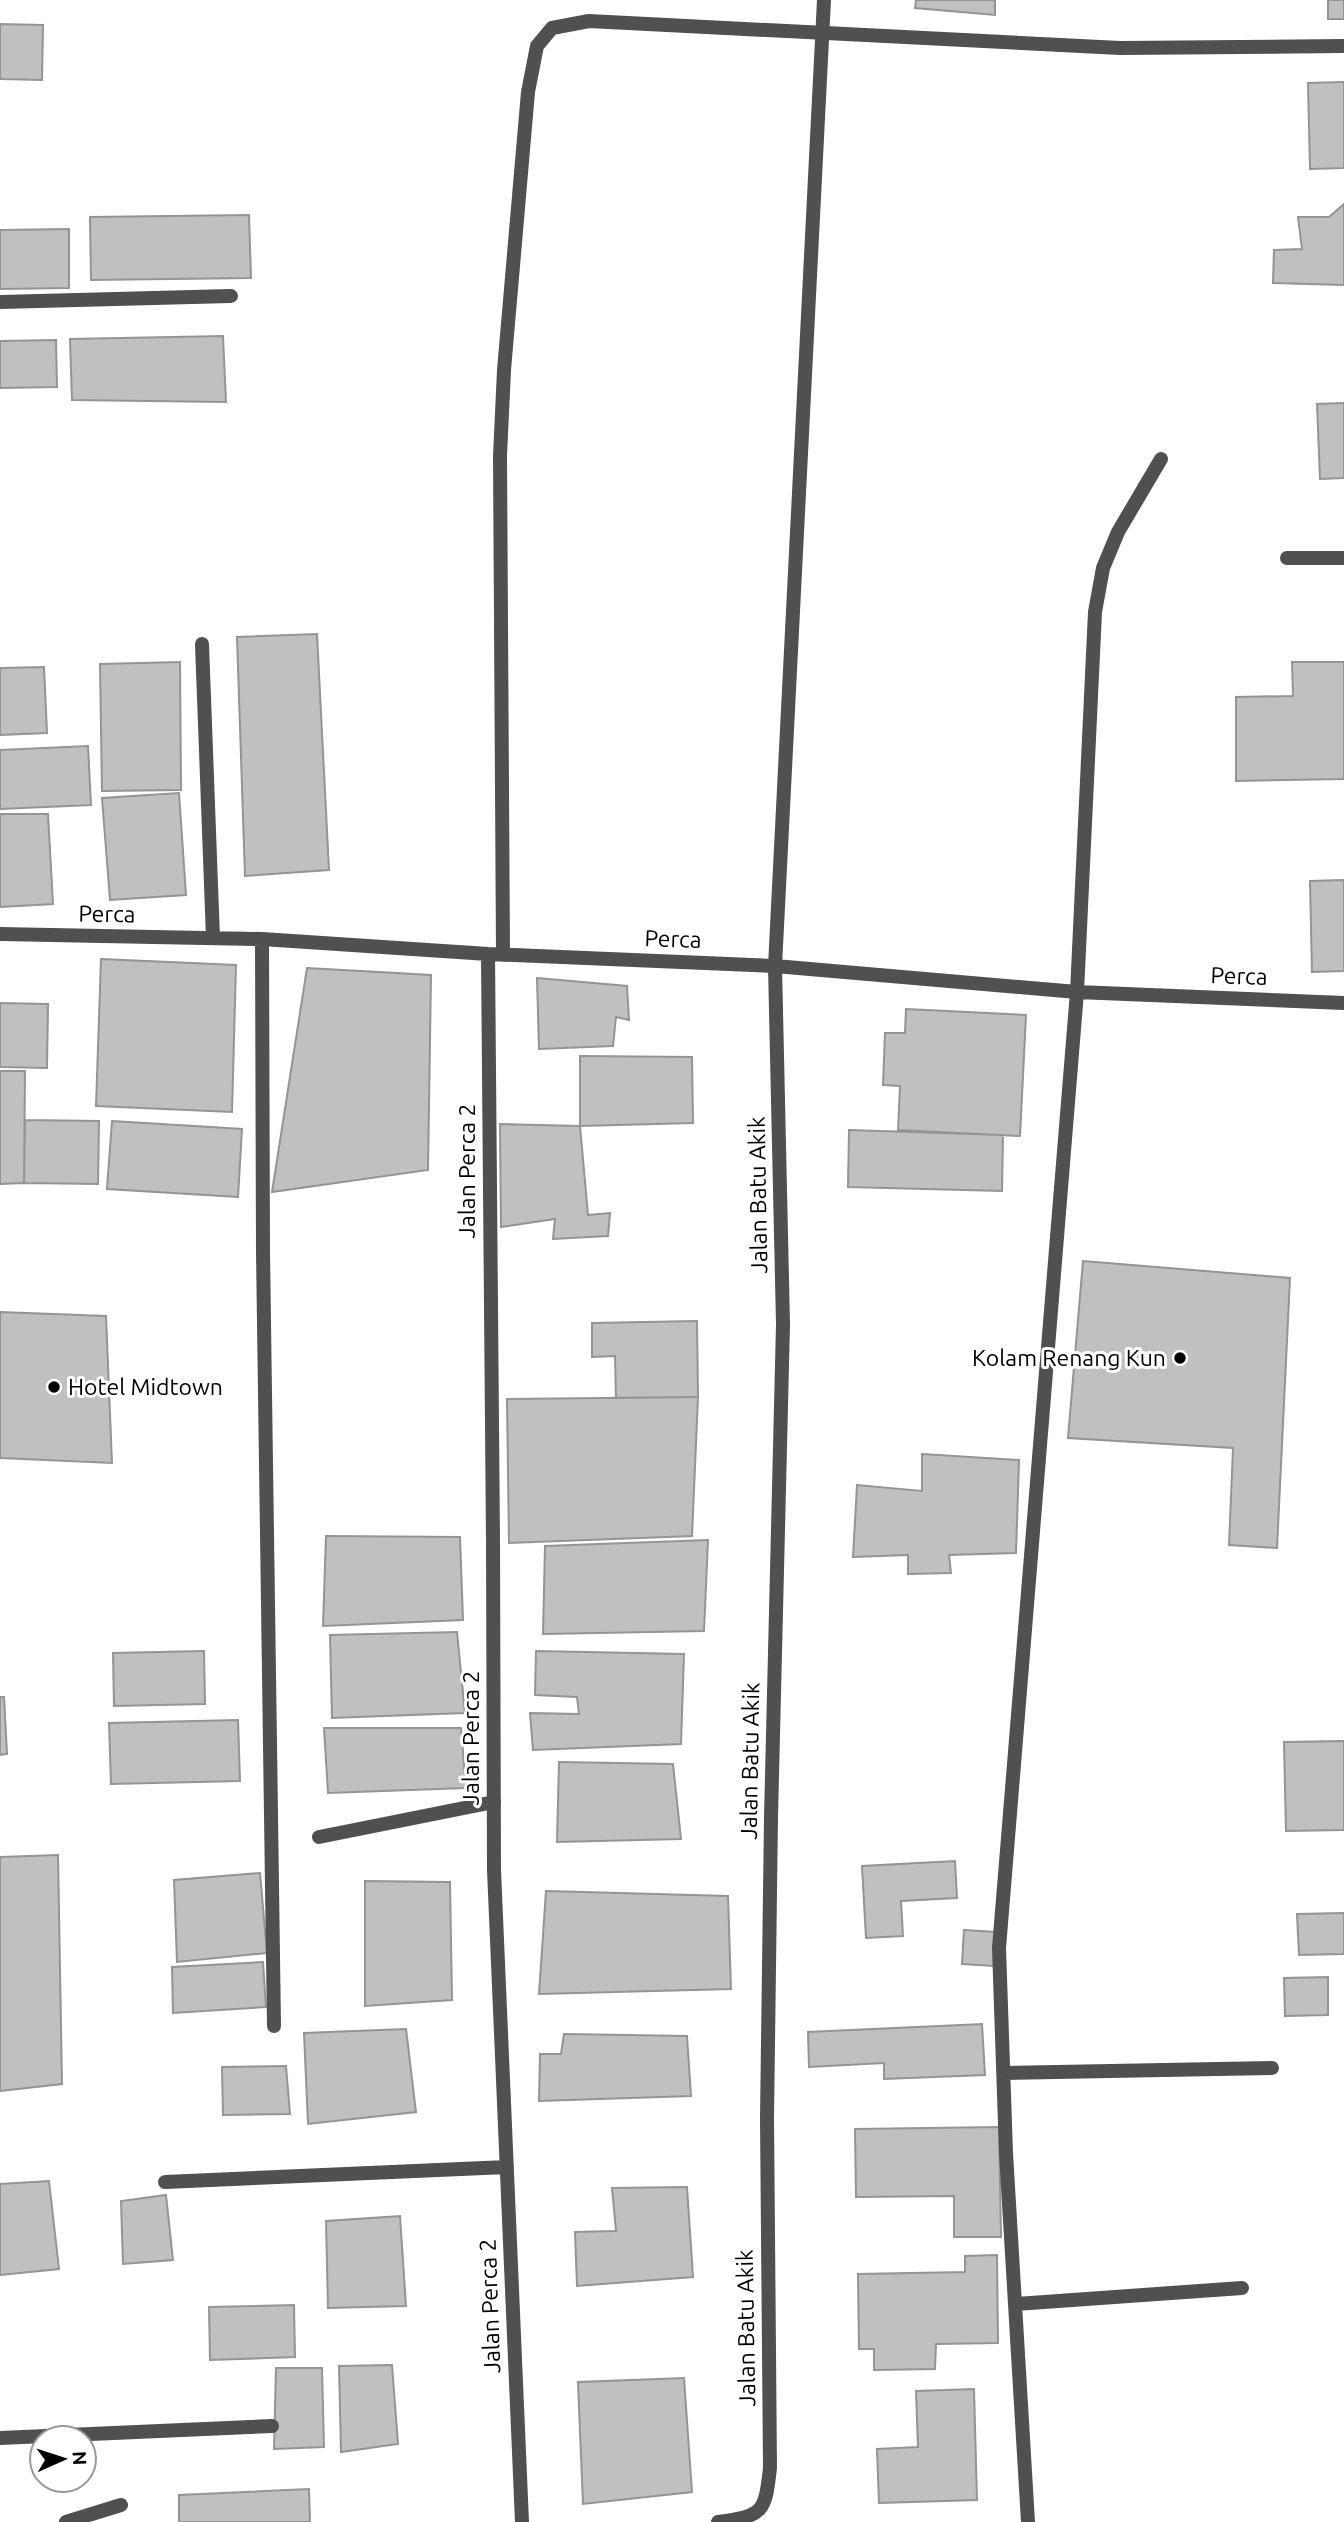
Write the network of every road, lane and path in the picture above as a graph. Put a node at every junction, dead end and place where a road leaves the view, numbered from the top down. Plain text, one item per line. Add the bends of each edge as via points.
1 (824, 0) edge
2 (822, 32) junction
3 (1344, 46) edge
4 (232, 296) dead end
5 (0, 302) edge
6 (1161, 459) dead end
7 (1287, 558) dead end
8 (1344, 558) edge
9 (202, 644) dead end
10 (0, 934) edge
11 (213, 939) junction
12 (262, 939) junction
13 (495, 954) junction
14 (775, 966) junction
15 (1077, 992) junction
16 (1344, 1003) edge
17 (494, 1802) junction
18 (319, 1837) dead end
19 (274, 2026) dead end
20 (1272, 2068) dead end
21 (1004, 2073) junction
22 (507, 2167) junction
23 (165, 2182) dead end
24 (1242, 2288) dead end
25 (1015, 2304) junction
26 (272, 2426) dead end
27 (0, 2438) edge
28 (121, 2505) dead end
29 (66, 2522) edge
30 (522, 2522) edge
31 (718, 2522) edge
32 (1028, 2522) edge

1 - 2 street
2 - 3 street, Jalan Perca 2 via 1120,47
2 - 13 street, Jalan Perca 2 via 589,21 552,28 537,46 528,92 500,456
2 - 14 street
4 - 5 street
6 - 15 street via 1113,544 1103,568 1095,612
7 - 8 street
9 - 11 street
10 - 11 street, Perca
11 - 12 street, Perca
12 - 13 street, Perca
12 - 19 street
13 - 14 street, Perca
13 - 17 street, Jalan Perca 2
14 - 15 street, Perca
14 - 31 street, Jalan Batu Akik via 783,1324 767,2090 770,2468 766,2501 758,2512
15 - 16 street, Perca
15 - 21 street via 999,1948
17 - 18 street
17 - 22 street, Jalan Perca 2
20 - 21 street
21 - 25 street
22 - 23 street
22 - 30 street, Jalan Perca 2
24 - 25 street
25 - 32 street
26 - 27 street
28 - 29 street

